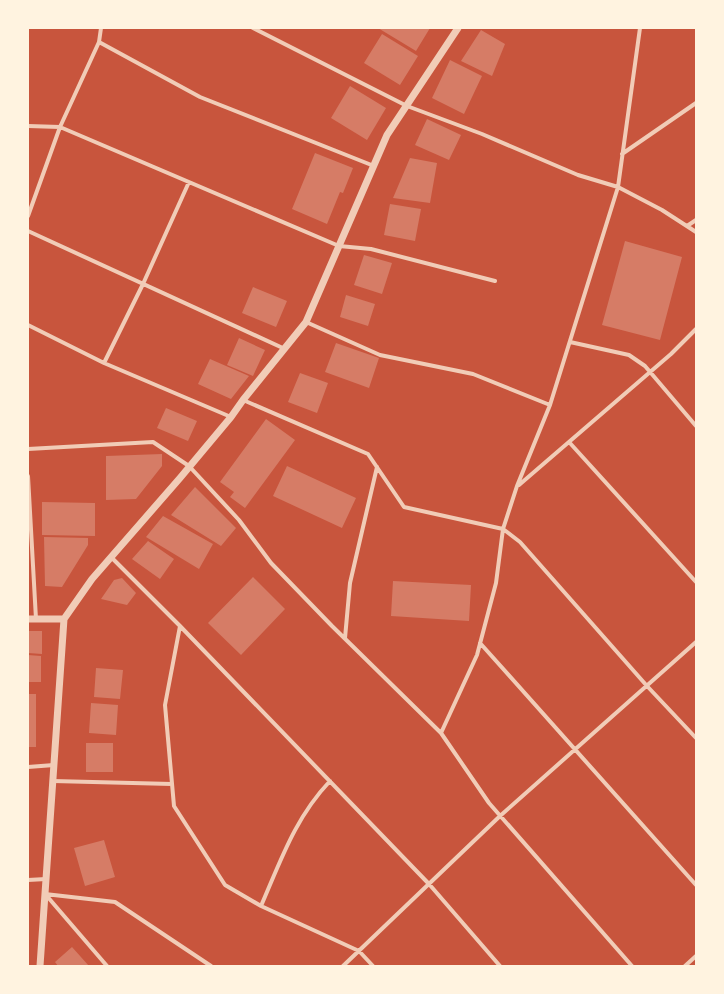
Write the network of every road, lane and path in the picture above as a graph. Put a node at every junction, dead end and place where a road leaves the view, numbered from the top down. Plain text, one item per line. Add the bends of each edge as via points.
1 (101, 28) edge
2 (253, 28) edge
3 (458, 28) edge
4 (640, 28) edge
5 (99, 42) junction
6 (696, 103) edge
7 (407, 106) junction
8 (28, 126) edge
9 (60, 127) junction
10 (622, 154) junction
11 (374, 166) junction
12 (189, 182) junction
13 (618, 187) junction
14 (28, 216) edge
15 (696, 220) edge
16 (686, 226) junction
17 (28, 231) edge
18 (696, 232) edge
19 (339, 246) junction
20 (495, 281) dead end
21 (143, 284) junction
22 (306, 322) junction
23 (28, 325) edge
24 (696, 329) edge
25 (570, 342) junction
26 (285, 349) junction
27 (104, 363) junction
28 (649, 371) junction
29 (243, 400) junction
30 (550, 405) junction
31 (231, 417) junction
32 (696, 426) edge
33 (569, 442) junction
34 (28, 450) edge
35 (190, 466) junction
36 (377, 467) junction
37 (28, 476) edge
38 (517, 486) junction
39 (503, 529) junction
40 (111, 557) junction
41 (696, 582) edge
42 (28, 619) edge
43 (36, 619) junction
44 (64, 619) junction
45 (180, 626) junction
46 (345, 638) junction
47 (696, 642) edge
48 (480, 643) junction
49 (647, 686) junction
50 (441, 733) junction
51 (696, 738) edge
52 (576, 749) junction
53 (54, 764) junction
54 (28, 767) edge
55 (53, 781) junction
56 (330, 781) junction
57 (172, 784) junction
58 (500, 816) junction
59 (46, 879) junction
60 (28, 880) edge
61 (429, 884) junction
62 (696, 885) edge
63 (45, 894) junction
64 (261, 906) junction
65 (359, 951) junction
66 (696, 956) edge
67 (40, 966) edge
68 (107, 966) edge
69 (211, 966) edge
70 (343, 966) edge
71 (373, 966) edge
72 (500, 966) edge
73 (632, 966) edge
74 (684, 966) edge

1 - 5 street
2 - 7 street
3 - 7 street
4 - 10 street
5 - 9 street
5 - 11 street via 200,97
6 - 10 street
7 - 11 street via 387,135
7 - 13 street via 482,134 578,175
8 - 9 street
9 - 12 street
9 - 14 street
10 - 13 street
11 - 19 street
12 - 19 street
12 - 21 street
13 - 16 street
13 - 25 street
15 - 16 street
16 - 18 street
17 - 21 street
19 - 20 street via 371,249
19 - 22 street
21 - 26 street
21 - 27 street
22 - 26 street
22 - 30 street via 380,355 473,374
23 - 27 street
24 - 28 street
25 - 28 street via 629,355
25 - 30 street
26 - 29 street
27 - 31 street
28 - 32 street
28 - 33 street
29 - 31 street
29 - 36 street via 368,454
30 - 38 street
31 - 35 street
33 - 38 street
33 - 41 street
34 - 35 street via 153,442
35 - 40 street
35 - 46 street via 239,520 271,563
36 - 39 street via 404,507
36 - 46 street via 350,584
37 - 43 street
38 - 39 street
39 - 48 street via 496,583
39 - 49 street via 520,542
40 - 44 street
40 - 45 street
42 - 43 street
43 - 44 street
44 - 53 street
45 - 56 street
45 - 57 street via 165,705
46 - 50 street
47 - 49 street
48 - 50 street via 477,655
48 - 52 street
49 - 51 street
49 - 52 street
50 - 58 street
52 - 58 street
52 - 62 street
53 - 54 street
53 - 55 street
55 - 57 street
55 - 59 street
56 - 61 street
56 - 64 street via 300,820
57 - 64 street via 174,806 225,885
58 - 61 street
58 - 73 street
59 - 60 street
59 - 63 street
61 - 65 street
61 - 72 street
63 - 67 street
63 - 68 street
63 - 69 street via 115,902
64 - 65 street
65 - 70 street
65 - 71 street
66 - 74 street

